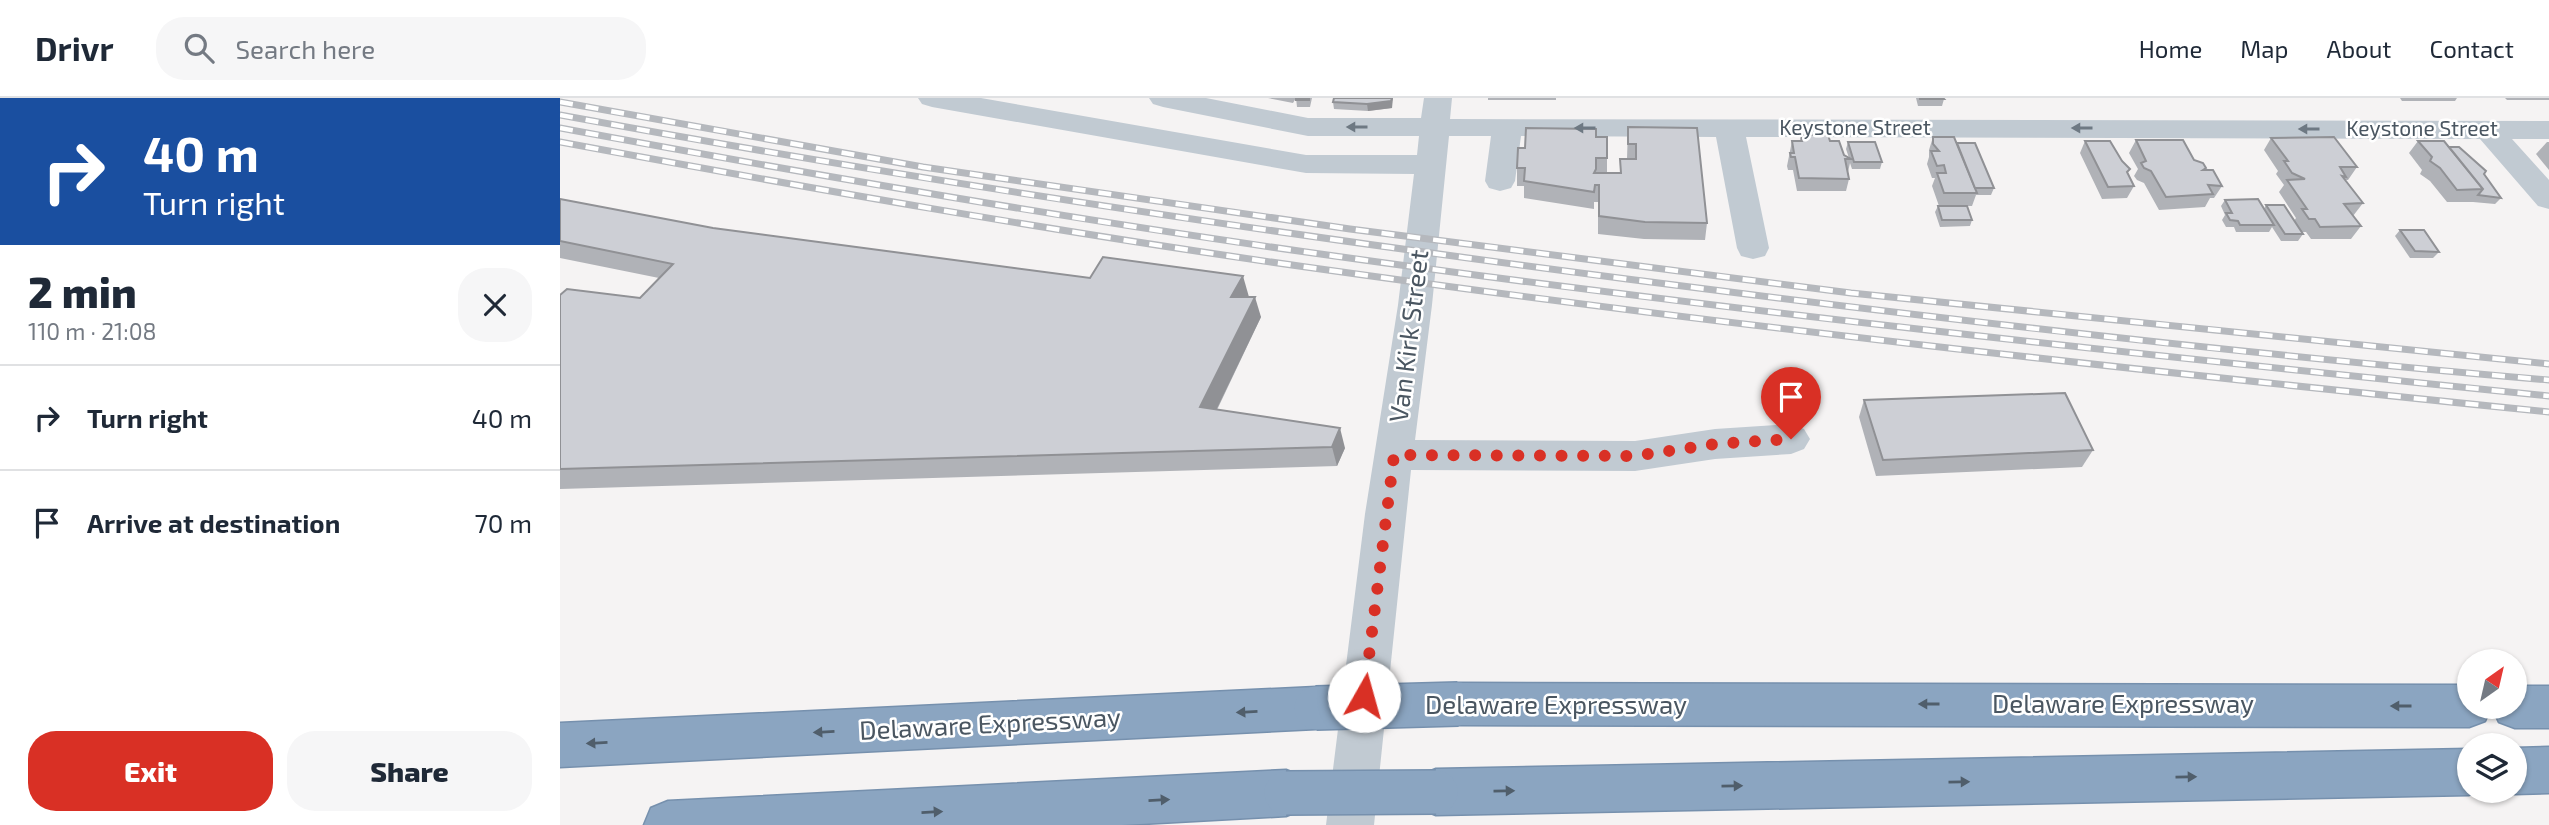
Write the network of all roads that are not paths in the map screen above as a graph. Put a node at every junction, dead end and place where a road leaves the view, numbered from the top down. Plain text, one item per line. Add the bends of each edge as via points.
1 (932, 98) edge
2 (1164, 98) edge
3 (1438, 98) edge
4 (1618, 98) edge
5 (1978, 98) edge
6 (1434, 128) junction
7 (1507, 128) junction
8 (1620, 128) junction
9 (1729, 128) junction
10 (1991, 128) junction
11 (2488, 130) junction
12 (2549, 130) edge
13 (1430, 165) junction
14 (1500, 181) dead end
15 (2549, 199) edge
16 (1753, 248) dead end
17 (1791, 439) dead end
18 (1394, 455) junction
19 (2457, 706) edge
20 (2527, 706) edge
21 (2549, 707) edge
22 (560, 745) edge
23 (2549, 770) edge
24 (2527, 771) edge
25 (2457, 772) edge
26 (668, 825) edge
27 (1350, 825) edge

1 - 13 street via 1306,164
6 -> 2 street, Keystone Street via 1308,127
3 - 6 street, Van Kirk Street
4 - 8 street
5 - 10 street
6 - 7 street, Keystone Street
6 - 13 street, Van Kirk Street
8 -> 7 street, Keystone Street
7 - 14 street
8 - 9 street, Keystone Street
9 - 10 street, Keystone Street
9 - 16 street
11 -> 10 street, Keystone Street
11 - 12 street, Keystone Street
11 - 15 street
13 - 18 street, Van Kirk Street
17 - 18 street via 1635,456
18 - 27 street, Van Kirk Street
19 -> 22 highway, Delaware Expressway, bridge via 1458,704
20 - 21 highway
23 - 24 highway
26 -> 25 highway, bridge via 1286,793

